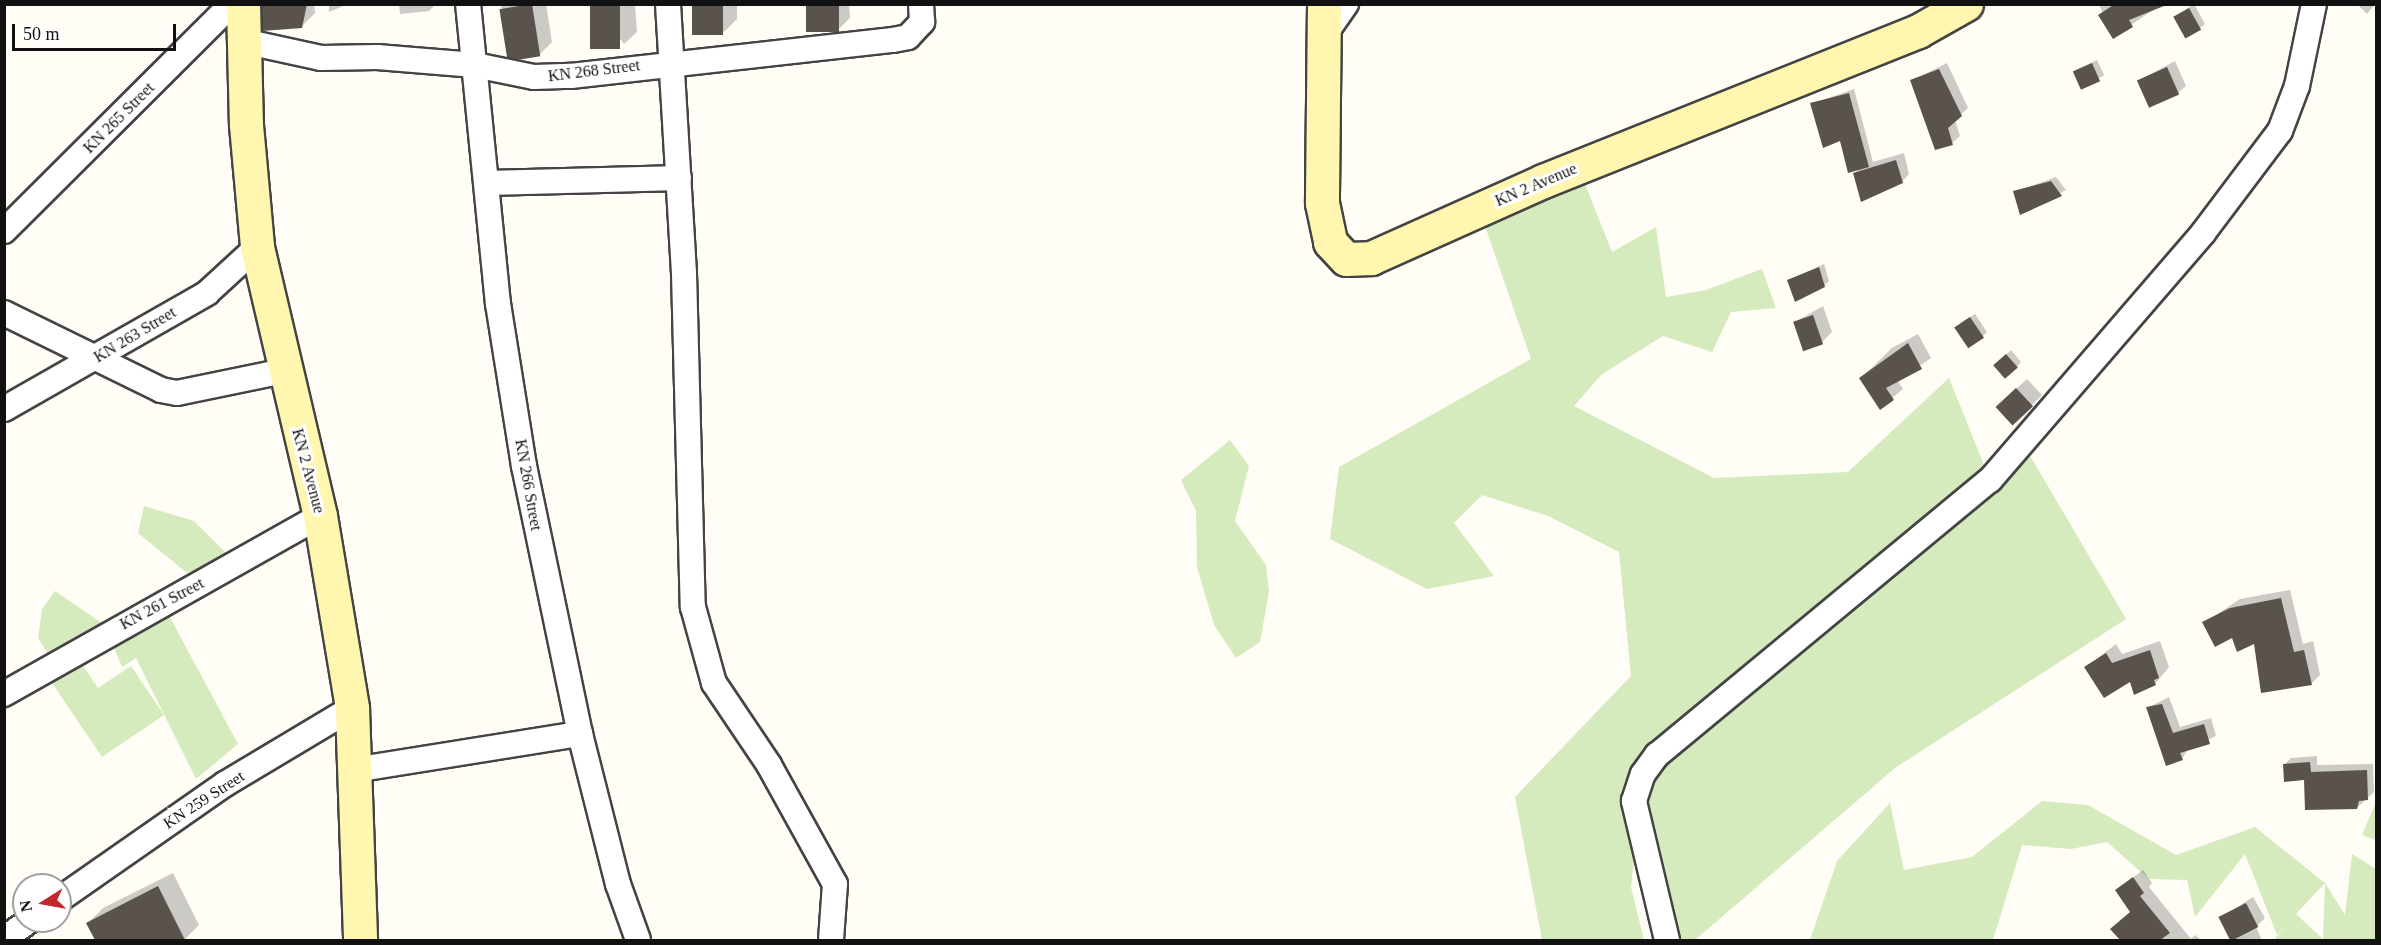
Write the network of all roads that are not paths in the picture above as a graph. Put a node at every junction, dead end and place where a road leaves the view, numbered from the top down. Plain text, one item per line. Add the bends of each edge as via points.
1 (232, 4) edge
2 (243, 4) edge
3 (468, 4) edge
4 (668, 4) edge
5 (921, 4) edge
6 (1346, 4) edge
7 (1966, 4) edge
8 (2314, 4) edge
9 (1324, 19) edge
10 (243, 41) junction
11 (673, 60) junction
12 (475, 65) junction
13 (679, 178) junction
14 (489, 183) junction
15 (4, 231) edge
16 (257, 247) junction
17 (4, 313) edge
18 (94, 358) junction
19 (284, 371) junction
20 (4, 409) edge
21 (320, 516) junction
22 (4, 694) edge
23 (352, 708) junction
24 (580, 734) junction
25 (354, 771) junction
26 (72, 891) edge
27 (360, 940) edge
28 (638, 940) edge
29 (831, 940) edge
30 (1667, 940) edge

1 - 15 street, KN 265 Street
2 - 10 main road, KN 2 Avenue
3 - 12 street, KN 266 Street
4 - 11 street
5 - 11 street, KN 268 Street via 922,22 908,37
6 - 9 street
7 - 9 main road, KN 2 Avenue via 1918,31 1543,181 1371,258 1346,259 1328,232 1322,203
8 - 30 street via 2297,86 2280,131 2203,233 1996,472 1657,755 1643,774 1634,801
10 - 12 street, KN 268 Street via 321,58
10 - 16 main road, KN 2 Avenue
11 - 12 street, KN 268 Street via 534,77
11 - 13 street
12 - 14 street, KN 266 Street
13 - 14 street
13 - 29 street via 693,607 714,683 769,765 835,884
14 - 24 street, KN 266 Street via 498,304 524,466
16 - 18 street, KN 263 Street via 207,293
16 - 19 main road, KN 2 Avenue
17 - 18 street
18 - 19 street via 177,393
18 - 20 street, KN 263 Street
19 - 21 main road, KN 2 Avenue
21 - 22 street, KN 261 Street
21 - 23 main road, KN 2 Avenue
23 - 25 main road, KN 2 Avenue
23 - 26 street, KN 259 Street via 225,784
24 - 25 street
24 - 28 street, KN 266 Street via 618,884
25 - 27 main road, KN 2 Avenue

